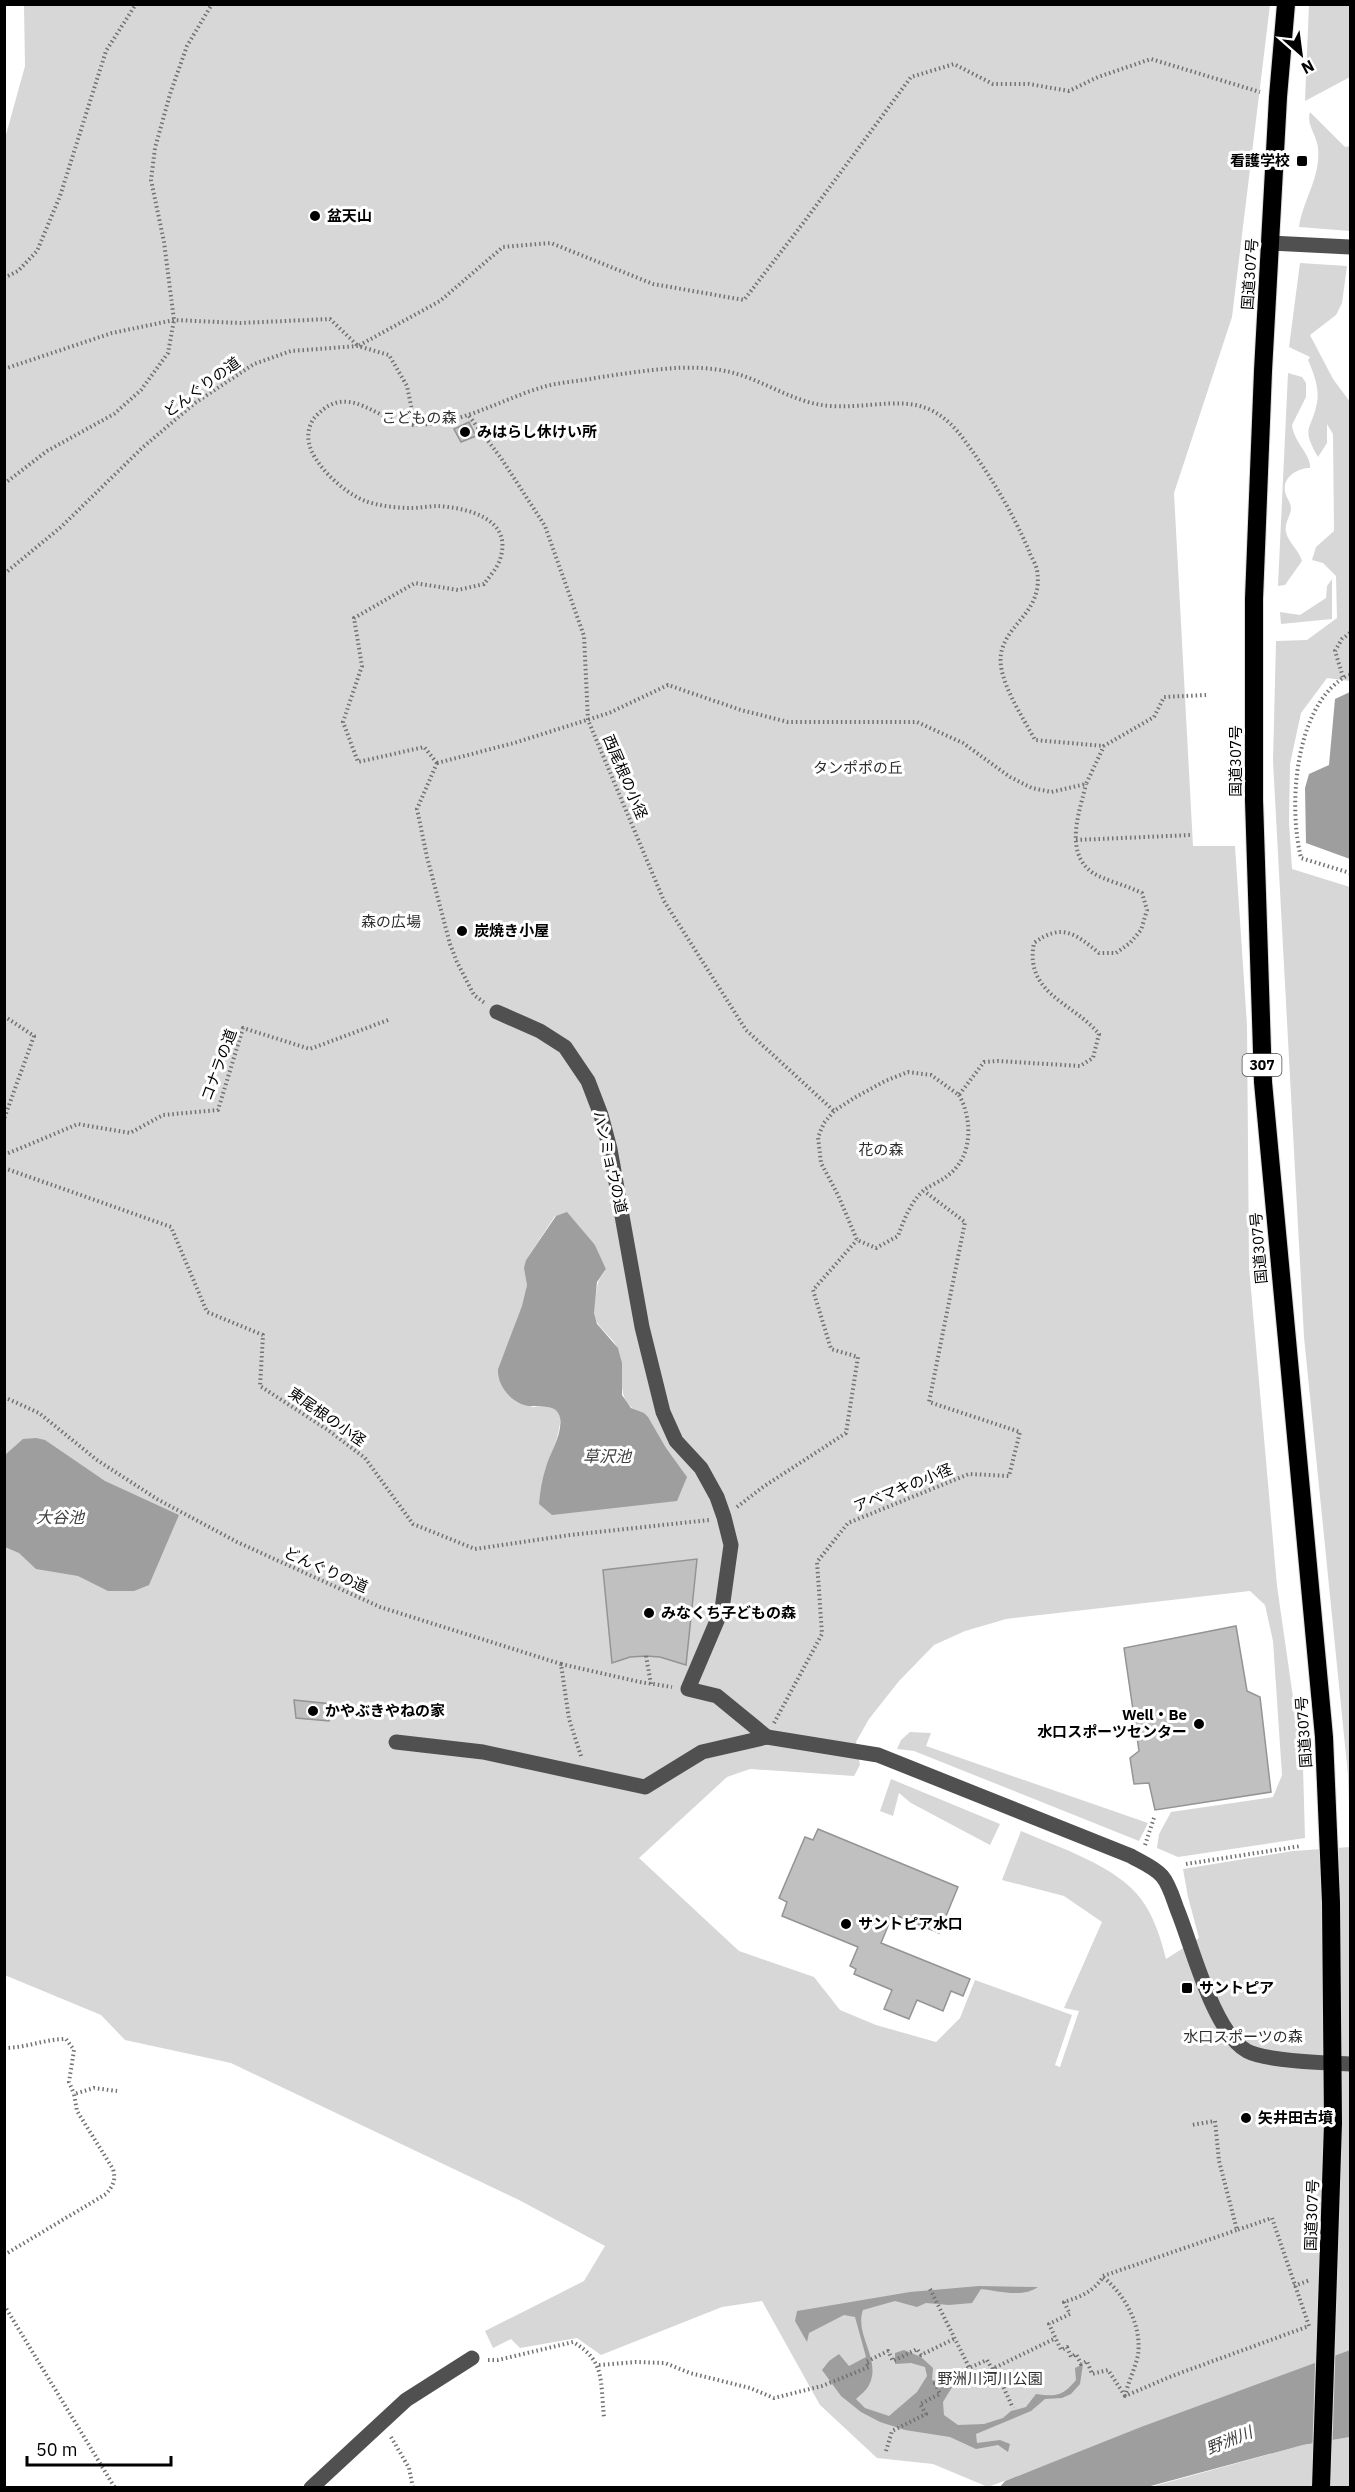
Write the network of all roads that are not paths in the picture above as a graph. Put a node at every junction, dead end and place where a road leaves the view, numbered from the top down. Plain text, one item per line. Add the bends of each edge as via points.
1 (1286, 4) edge
2 (1270, 243) junction
3 (1350, 248) edge
4 (497, 1012) road end
5 (767, 1737) junction
6 (396, 1742) dead end
7 (1342, 2064) edge
8 (472, 2358) road end
9 (310, 2487) edge
10 (1321, 2487) edge

1 - 2 highway, 国道307号 / 307
2 - 3 street
2 - 7 highway, 国道307号 / 307 via 1254,599 1254,800 1262,1070 1324,1737
4 - 5 street, ハンミョウの道 via 565,1047 588,1081 601,1115 642,1327 663,1412 676,1441 701,1467 717,1497 730,1545 722,1609 688,1689 717,1696
5 - 6 street via 702,1752 645,1787 483,1752
5 - 7 street via 879,1755 1122,1852 1148,1866 1162,1876 1170,1891 1208,1993 1234,2039 1262,2057
7 - 10 highway, 国道307号 / 307, bridge via 1333,2123
8 - 9 street via 406,2400

